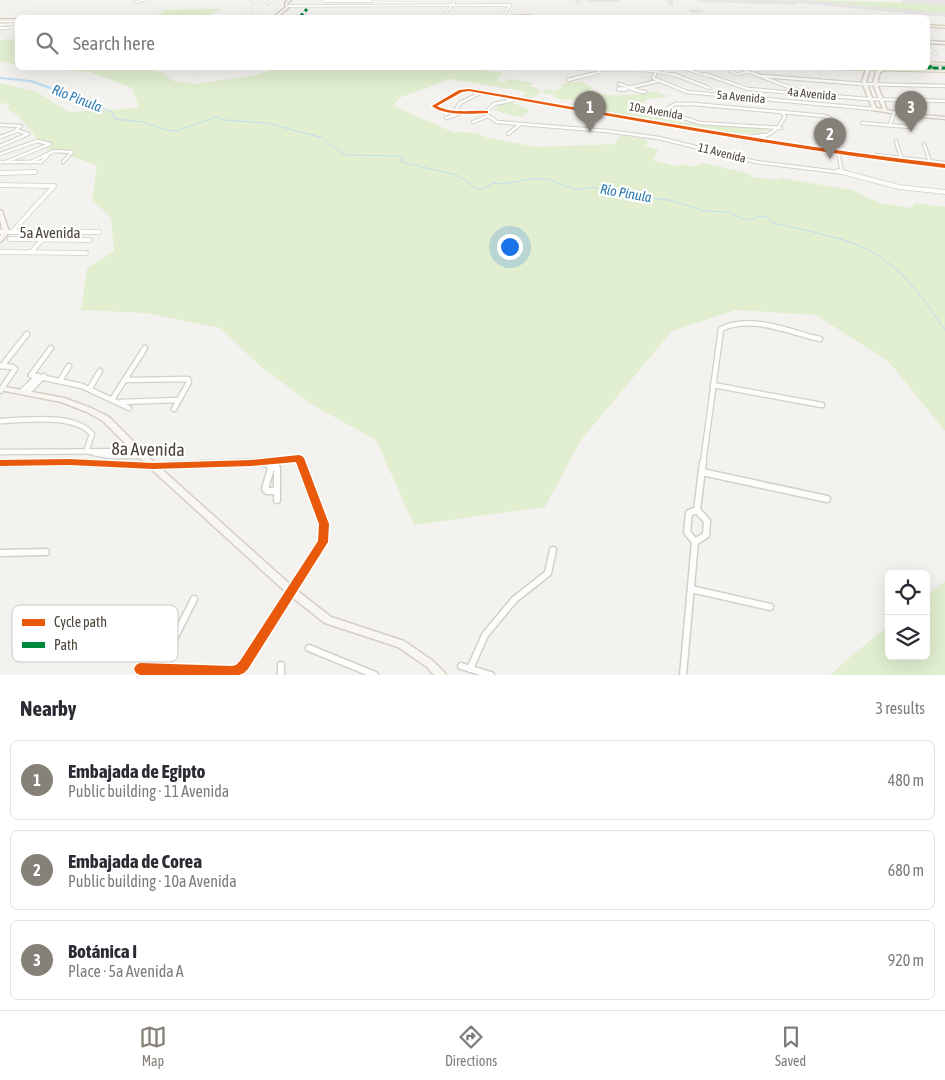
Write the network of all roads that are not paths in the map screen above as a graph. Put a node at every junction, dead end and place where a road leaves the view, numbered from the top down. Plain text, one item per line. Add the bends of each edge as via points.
1 (145, 0) edge
2 (272, 0) edge
3 (290, 0) edge
4 (313, 0) edge
5 (324, 0) edge
6 (345, 0) edge
7 (400, 0) edge
8 (455, 0) edge
9 (137, 1) edge
10 (371, 1) edge
11 (320, 2) dead end
12 (268, 3) dead end
13 (453, 5) junction
14 (288, 6) junction
15 (317, 6) junction
16 (340, 6) junction
17 (397, 6) junction
18 (307, 7) junction
19 (252, 12) dead end
20 (248, 15) edge
21 (278, 15) edge
22 (301, 15) edge
23 (445, 15) edge
24 (504, 15) edge
25 (15, 20) edge
26 (15, 21) edge
27 (12, 24) dead end
28 (0, 25) edge
29 (930, 26) edge
30 (945, 27) edge
31 (8, 28) dead end
32 (930, 41) edge
33 (945, 42) edge
34 (930, 63) edge
35 (945, 64) edge
36 (582, 70) edge
37 (630, 70) edge
38 (657, 70) edge
39 (661, 70) edge
40 (694, 70) edge
41 (745, 70) edge
42 (819, 70) edge
43 (867, 70) edge
44 (880, 70) edge
45 (924, 70) edge
46 (945, 71) edge
47 (594, 72) junction
48 (730, 72) dead end
49 (751, 72) junction
50 (820, 73) dead end
51 (762, 76) junction
52 (568, 80) dead end
53 (658, 81) junction
54 (619, 84) dead end
55 (865, 84) junction
56 (875, 84) junction
57 (945, 86) edge
58 (631, 87) junction
59 (709, 88) dead end
60 (624, 89) dead end
61 (481, 92) junction
62 (645, 92) dead end
63 (805, 93) junction
64 (871, 99) junction
65 (881, 99) junction
66 (519, 100) junction
67 (945, 101) edge
68 (874, 109) junction
69 (885, 110) junction
70 (455, 111) junction
71 (465, 111) junction
72 (781, 111) junction
73 (486, 112) junction
74 (894, 113) junction
75 (488, 116) junction
76 (446, 118) dead end
77 (945, 118) edge
78 (473, 122) dead end
79 (862, 124) dead end
80 (0, 125) edge
81 (519, 125) junction
82 (890, 125) junction
83 (765, 126) junction
84 (910, 127) dead end
85 (781, 128) junction
86 (17, 131) junction
87 (776, 132) junction
88 (0, 133) edge
89 (11, 133) junction
90 (508, 134) dead end
91 (769, 134) junction
92 (0, 137) edge
93 (746, 138) junction
94 (762, 140) junction
95 (896, 141) dead end
96 (924, 144) dead end
97 (0, 146) edge
98 (838, 153) junction
99 (0, 154) edge
100 (901, 158) junction
101 (910, 161) junction
102 (0, 162) edge
103 (6, 162) junction
104 (63, 162) dead end
105 (930, 162) junction
106 (945, 165) edge
107 (0, 172) edge
108 (35, 172) dead end
109 (842, 172) junction
110 (0, 185) edge
111 (945, 192) edge
112 (0, 211) edge
113 (3, 232) edge
114 (12, 232) junction
115 (99, 232) dead end
116 (10, 239) dead end
117 (43, 239) junction
118 (0, 240) edge
119 (89, 240) dead end
120 (1, 251) edge
121 (31, 252) junction
122 (86, 253) dead end
123 (27, 334) dead end
124 (820, 339) dead end
125 (51, 348) dead end
126 (145, 348) dead end
127 (1, 366) edge
128 (69, 366) dead end
129 (100, 371) dead end
130 (41, 376) junction
131 (61, 379) junction
132 (125, 380) junction
133 (713, 385) junction
134 (90, 388) junction
135 (1, 389) edge
136 (24, 392) junction
137 (113, 398) junction
138 (179, 400) junction
139 (120, 402) junction
140 (822, 405) dead end
141 (129, 408) dead end
142 (174, 409) dead end
143 (0, 421) edge
144 (0, 452) edge
145 (90, 452) junction
146 (141, 454) junction
147 (260, 462) junction
148 (0, 463) edge
149 (272, 465) junction
150 (153, 466) junction
151 (702, 472) junction
152 (278, 492) junction
153 (827, 499) dead end
154 (277, 500) dead end
155 (697, 510) junction
156 (695, 542) junction
157 (553, 550) dead end
158 (46, 552) dead end
159 (0, 553) edge
160 (692, 589) junction
161 (291, 590) junction
162 (194, 598) dead end
163 (770, 607) dead end
164 (178, 630) edge
165 (309, 648) dead end
166 (162, 662) edge
167 (281, 665) dead end
168 (461, 666) dead end
169 (140, 669) dead end
170 (470, 669) junction
171 (158, 671) junction
172 (192, 673) edge
173 (281, 675) edge
174 (375, 675) edge
175 (440, 675) edge
176 (491, 675) edge
177 (683, 675) edge

1 - 9 street
2 - 12 street
3 - 14 main road via 286,3
4 - 18 street
5 - 6 street
6 - 10 street
6 - 16 street
7 - 17 street
8 - 13 street
11 - 15 street
13 - 17 street
13 - 23 street
13 - 24 street via 510,5
14 - 18 street
14 - 21 main road
15 - 16 street
15 - 18 street
16 - 17 street
18 - 22 street
19 - 20 street
25 - 28 main road
26 - 28 street
27 - 28 street
28 - 31 street
29 - 30 main road
32 - 33 main road
34 - 35 main road
36 - 47 street
37 - 47 street
38 - 53 street via 653,77
39 - 59 street
40 - 63 street, 4a Avenida via 743,88
41 - 49 street
42 - 50 street
43 - 55 main road
44 - 56 main road
45 - 46 main road
47 - 52 street
48 - 49 street
49 - 51 street
51 - 55 street
51 - 63 street
53 - 58 street
53 - 68 street, 5a Avenida via 684,92
54 - 58 street
55 - 56 street
55 - 64 main road
56 - 57 street
56 - 65 main road
58 - 60 street
58 - 62 street
61 - 66 street, 10a Avenida
61 - 70 street via 460,103
61 - 70 street, 10a Avenida via 461,91 435,104 435,108
63 - 64 street, 4a Avenida
64 - 65 street, 4a Avenida
64 - 68 main road
65 - 67 street, 4a Avenida
65 - 69 main road
66 - 73 street via 496,103
66 - 93 street, 10a Avenida
68 - 69 main road, 5a Avenida
69 - 74 main road, 5a Avenida
70 - 71 street
71 - 73 street
71 - 76 street
72 - 83 street via 682,103 670,105 668,109 691,121 708,124
72 - 85 street via 785,116
72 - 98 street via 817,114 832,119
73 - 75 street
74 - 77 main road, 5a Avenida
74 - 82 street
75 - 78 street
75 - 81 street, 11 Avenida via 497,122
79 - 82 street
80 - 86 street via 20,125
81 - 90 street
81 - 109 street, 11 Avenida via 660,138 756,162
82 - 84 street
83 - 85 street
83 - 87 street
85 - 87 street
86 - 89 street
86 - 97 street via 29,135
87 - 91 street
88 - 89 street
89 - 92 street
91 - 93 street
91 - 94 street
93 - 94 street, 10a Avenida
94 - 98 street, 10a Avenida
95 - 100 street
96 - 105 street
98 - 100 street, 10a Avenida
98 - 101 street, 10a Avenida
98 - 109 street
99 - 103 street via 37,141 50,144
100 - 101 street, 10a Avenida
101 - 105 street, 10a Avenida
101 - 106 street, 10a Avenida
102 - 103 street
103 - 104 street via 42,162 57,150 72,152
105 - 106 street, 10a Avenida
107 - 108 street
109 - 111 street, 11 Avenida via 899,187
110 - 114 street via 54,186
112 - 113 main road
113 - 114 street, 5a Avenida
113 - 118 main road
114 - 115 street, 5a Avenida
116 - 117 street
117 - 119 street
117 - 121 street
120 - 121 street
121 - 122 street
123 - 127 street
124 - 133 street via 747,322 725,326 719,332
125 - 130 street via 30,374
126 - 132 street
127 - 135 street via 14,369
128 - 131 street
129 - 134 street
130 - 131 street
130 - 136 street
131 - 134 street
132 - 137 street
132 - 138 street via 188,379
133 - 140 street
133 - 151 street
134 - 137 street
135 - 136 main road
136 - 146 main road via 89,410 106,420
137 - 139 street
138 - 139 street
138 - 142 street
139 - 141 street
143 - 145 street via 64,420 79,423 91,430 87,449
144 - 145 street
145 - 146 street via 99,455
146 - 150 main road
147 - 149 street
147 - 150 street, 8a Avenida
147 - 161 street, 8a Avenida via 294,457 300,460 324,524 323,542
148 - 150 street, 8a Avenida
149 - 152 street via 278,472
149 - 152 street via 265,489
150 - 161 main road
151 - 153 street
151 - 155 street
152 - 154 street
155 - 156 street via 687,516 687,532
155 - 156 street via 707,522 706,535
156 - 160 street
157 - 170 street via 548,573 514,600 484,634
158 - 159 street
160 - 163 street
160 - 177 street
161 - 172 street via 240,669
161 - 175 main road via 328,620 401,644
162 - 164 street
165 - 174 street
166 - 171 street
167 - 173 street
168 - 170 street
169 - 171 street
170 - 176 street
171 - 172 street

